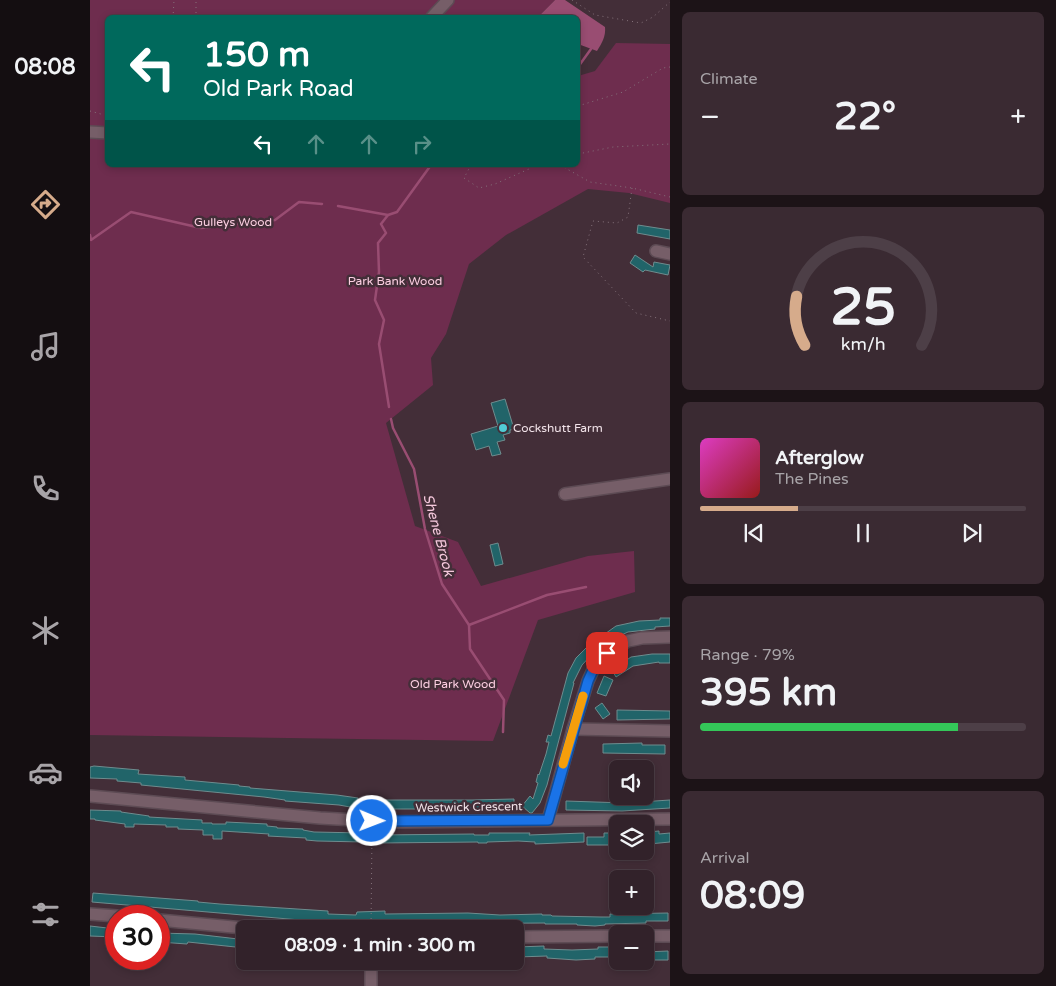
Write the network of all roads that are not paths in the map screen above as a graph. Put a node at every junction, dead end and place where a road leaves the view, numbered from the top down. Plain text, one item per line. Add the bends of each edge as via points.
1 (448, 0) edge
2 (434, 15) edge
3 (90, 132) edge
4 (105, 133) edge
5 (656, 251) dead end
6 (670, 254) edge
7 (670, 479) edge
8 (565, 494) dead end
9 (670, 637) edge
10 (573, 730) junction
11 (670, 731) edge
12 (90, 796) edge
13 (670, 819) edge
14 (548, 820) junction
15 (90, 914) edge
16 (105, 915) edge
17 (170, 921) edge
18 (236, 927) edge
19 (609, 936) edge
20 (654, 936) edge
21 (670, 936) edge
22 (524, 937) edge
23 (371, 970) edge
24 (371, 986) edge

1 - 2 street
3 - 4 street
5 - 6 street
7 - 8 street
9 - 10 street via 628,641 607,653 588,681
10 - 11 street
10 - 14 street
12 - 14 street, Westwick Crescent via 372,821
13 - 14 street, Westwick Crescent
15 - 16 street
17 - 18 street
19 - 22 street
20 - 21 street
23 - 24 street

